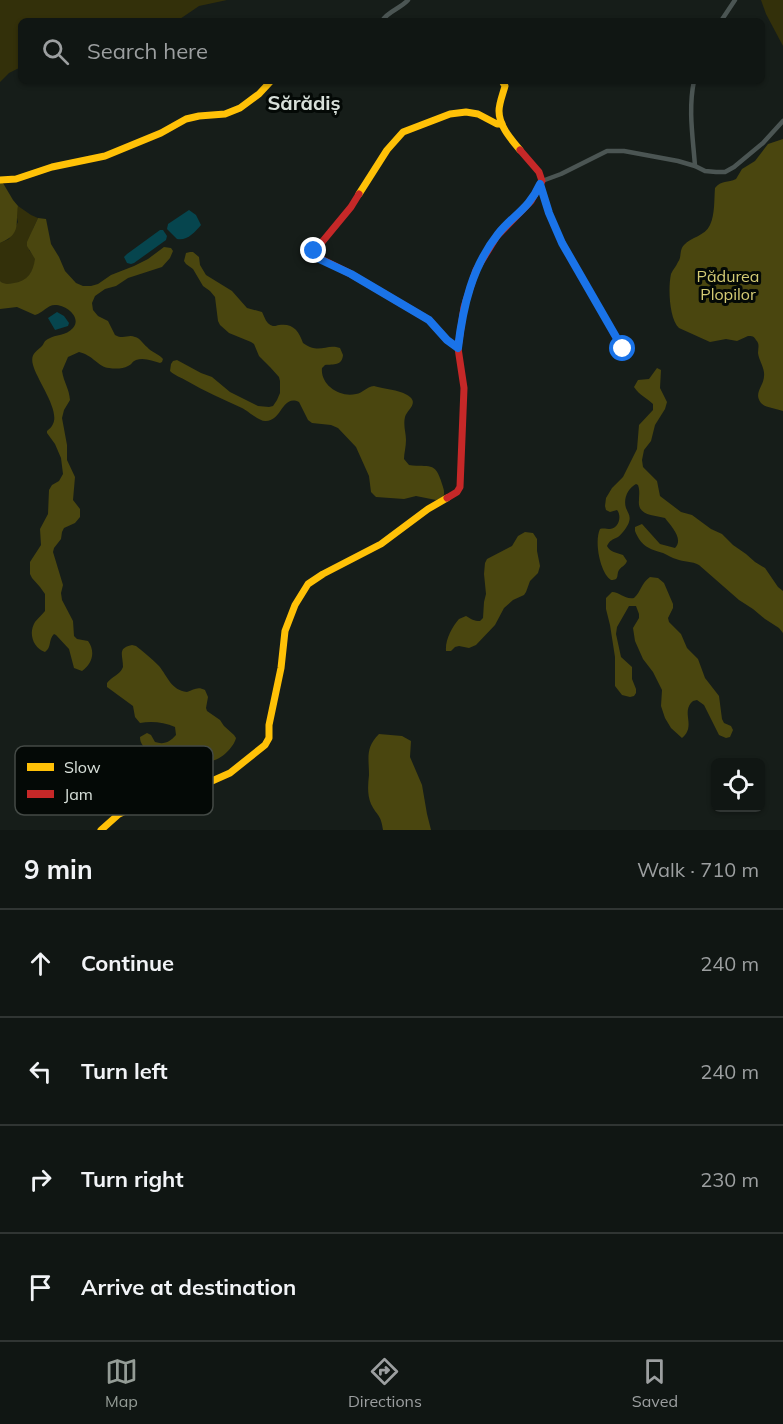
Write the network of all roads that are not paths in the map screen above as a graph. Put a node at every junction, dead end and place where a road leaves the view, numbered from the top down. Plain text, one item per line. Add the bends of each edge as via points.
1 (408, 0) edge
2 (735, 0) edge
3 (384, 18) edge
4 (723, 18) edge
5 (268, 84) edge
6 (504, 84) edge
7 (693, 84) edge
8 (783, 121) edge
9 (502, 124) junction
10 (695, 166) junction
11 (0, 180) edge
12 (541, 183) junction
13 (458, 348) junction
14 (623, 349) dead end
15 (213, 781) edge
16 (118, 815) edge
17 (101, 830) edge

1 - 3 street
2 - 4 street
5 - 11 street via 240,108 225,114 186,120 105,156
6 - 9 street via 499,111
7 - 10 street via 691,116
8 - 10 street via 735,167 716,172
9 - 12 street via 539,172
9 - 13 street via 466,112 403,132 351,207 313,253 429,320
10 - 12 street via 607,151
12 - 13 street via 531,201 497,236 476,270 464,307
12 - 14 street via 562,243
13 - 15 street via 464,388 460,487 381,544 308,584 285,631 266,745 230,773
16 - 17 street

